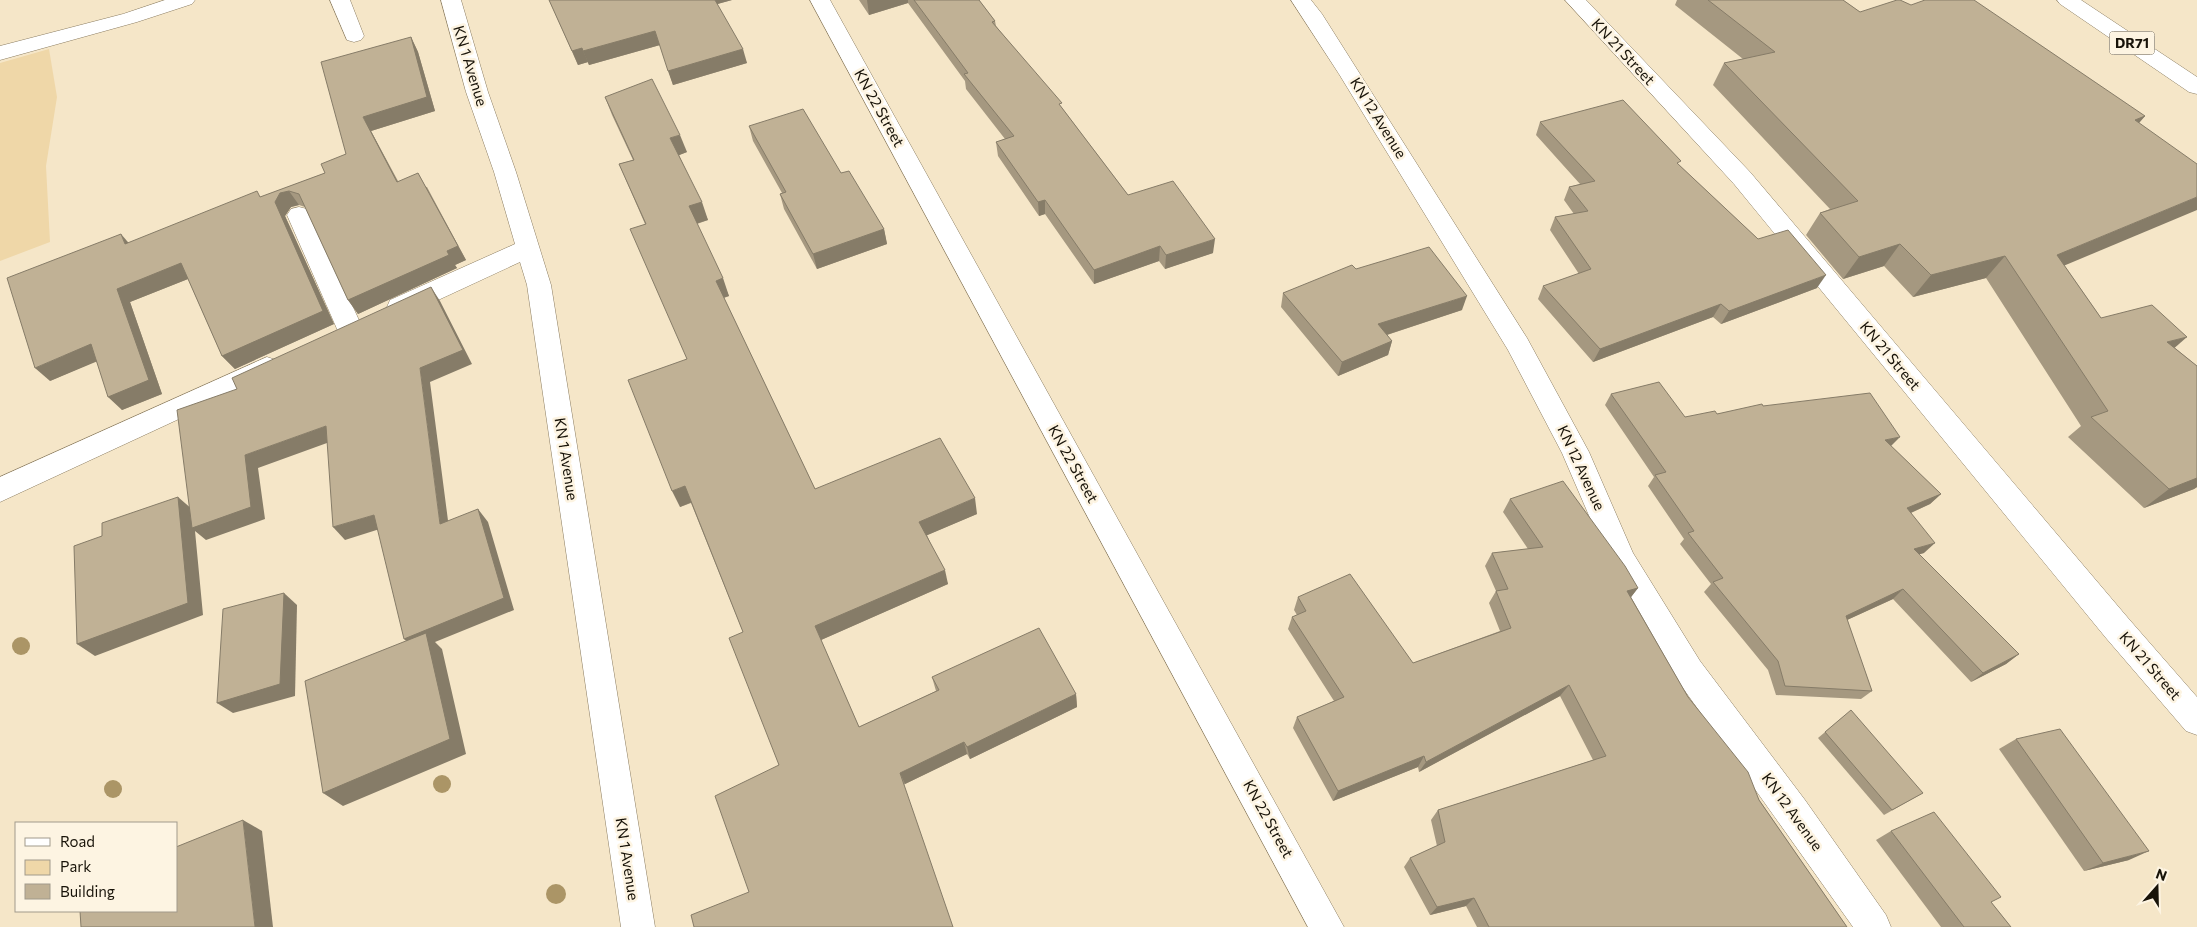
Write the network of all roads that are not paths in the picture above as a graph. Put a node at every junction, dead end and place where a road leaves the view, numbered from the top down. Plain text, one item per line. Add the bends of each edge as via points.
1 (185, 0) edge
2 (340, 0) edge
3 (451, 0) edge
4 (820, 0) edge
5 (1301, 0) edge
6 (1575, 0) edge
7 (2067, 0) edge
8 (354, 36) dead end
9 (0, 53) edge
10 (2197, 87) edge
11 (299, 215) edge
12 (528, 248) junction
13 (287, 358) edge
14 (0, 490) edge
15 (2197, 720) edge
16 (638, 927) edge
17 (1327, 927) edge
18 (1874, 927) edge

1 - 9 street
2 - 8 street
3 - 12 street, KN 1 Avenue
4 - 17 street, KN 22 Street
5 - 18 street, KN 12 Avenue via 1518,345 1575,452 1622,560 1690,670
6 - 15 street, KN 21 Street via 1742,178 2091,598
7 - 10 street, DR71
11 - 12 street via 357,326
12 - 16 street, KN 1 Avenue via 539,285
13 - 14 street

